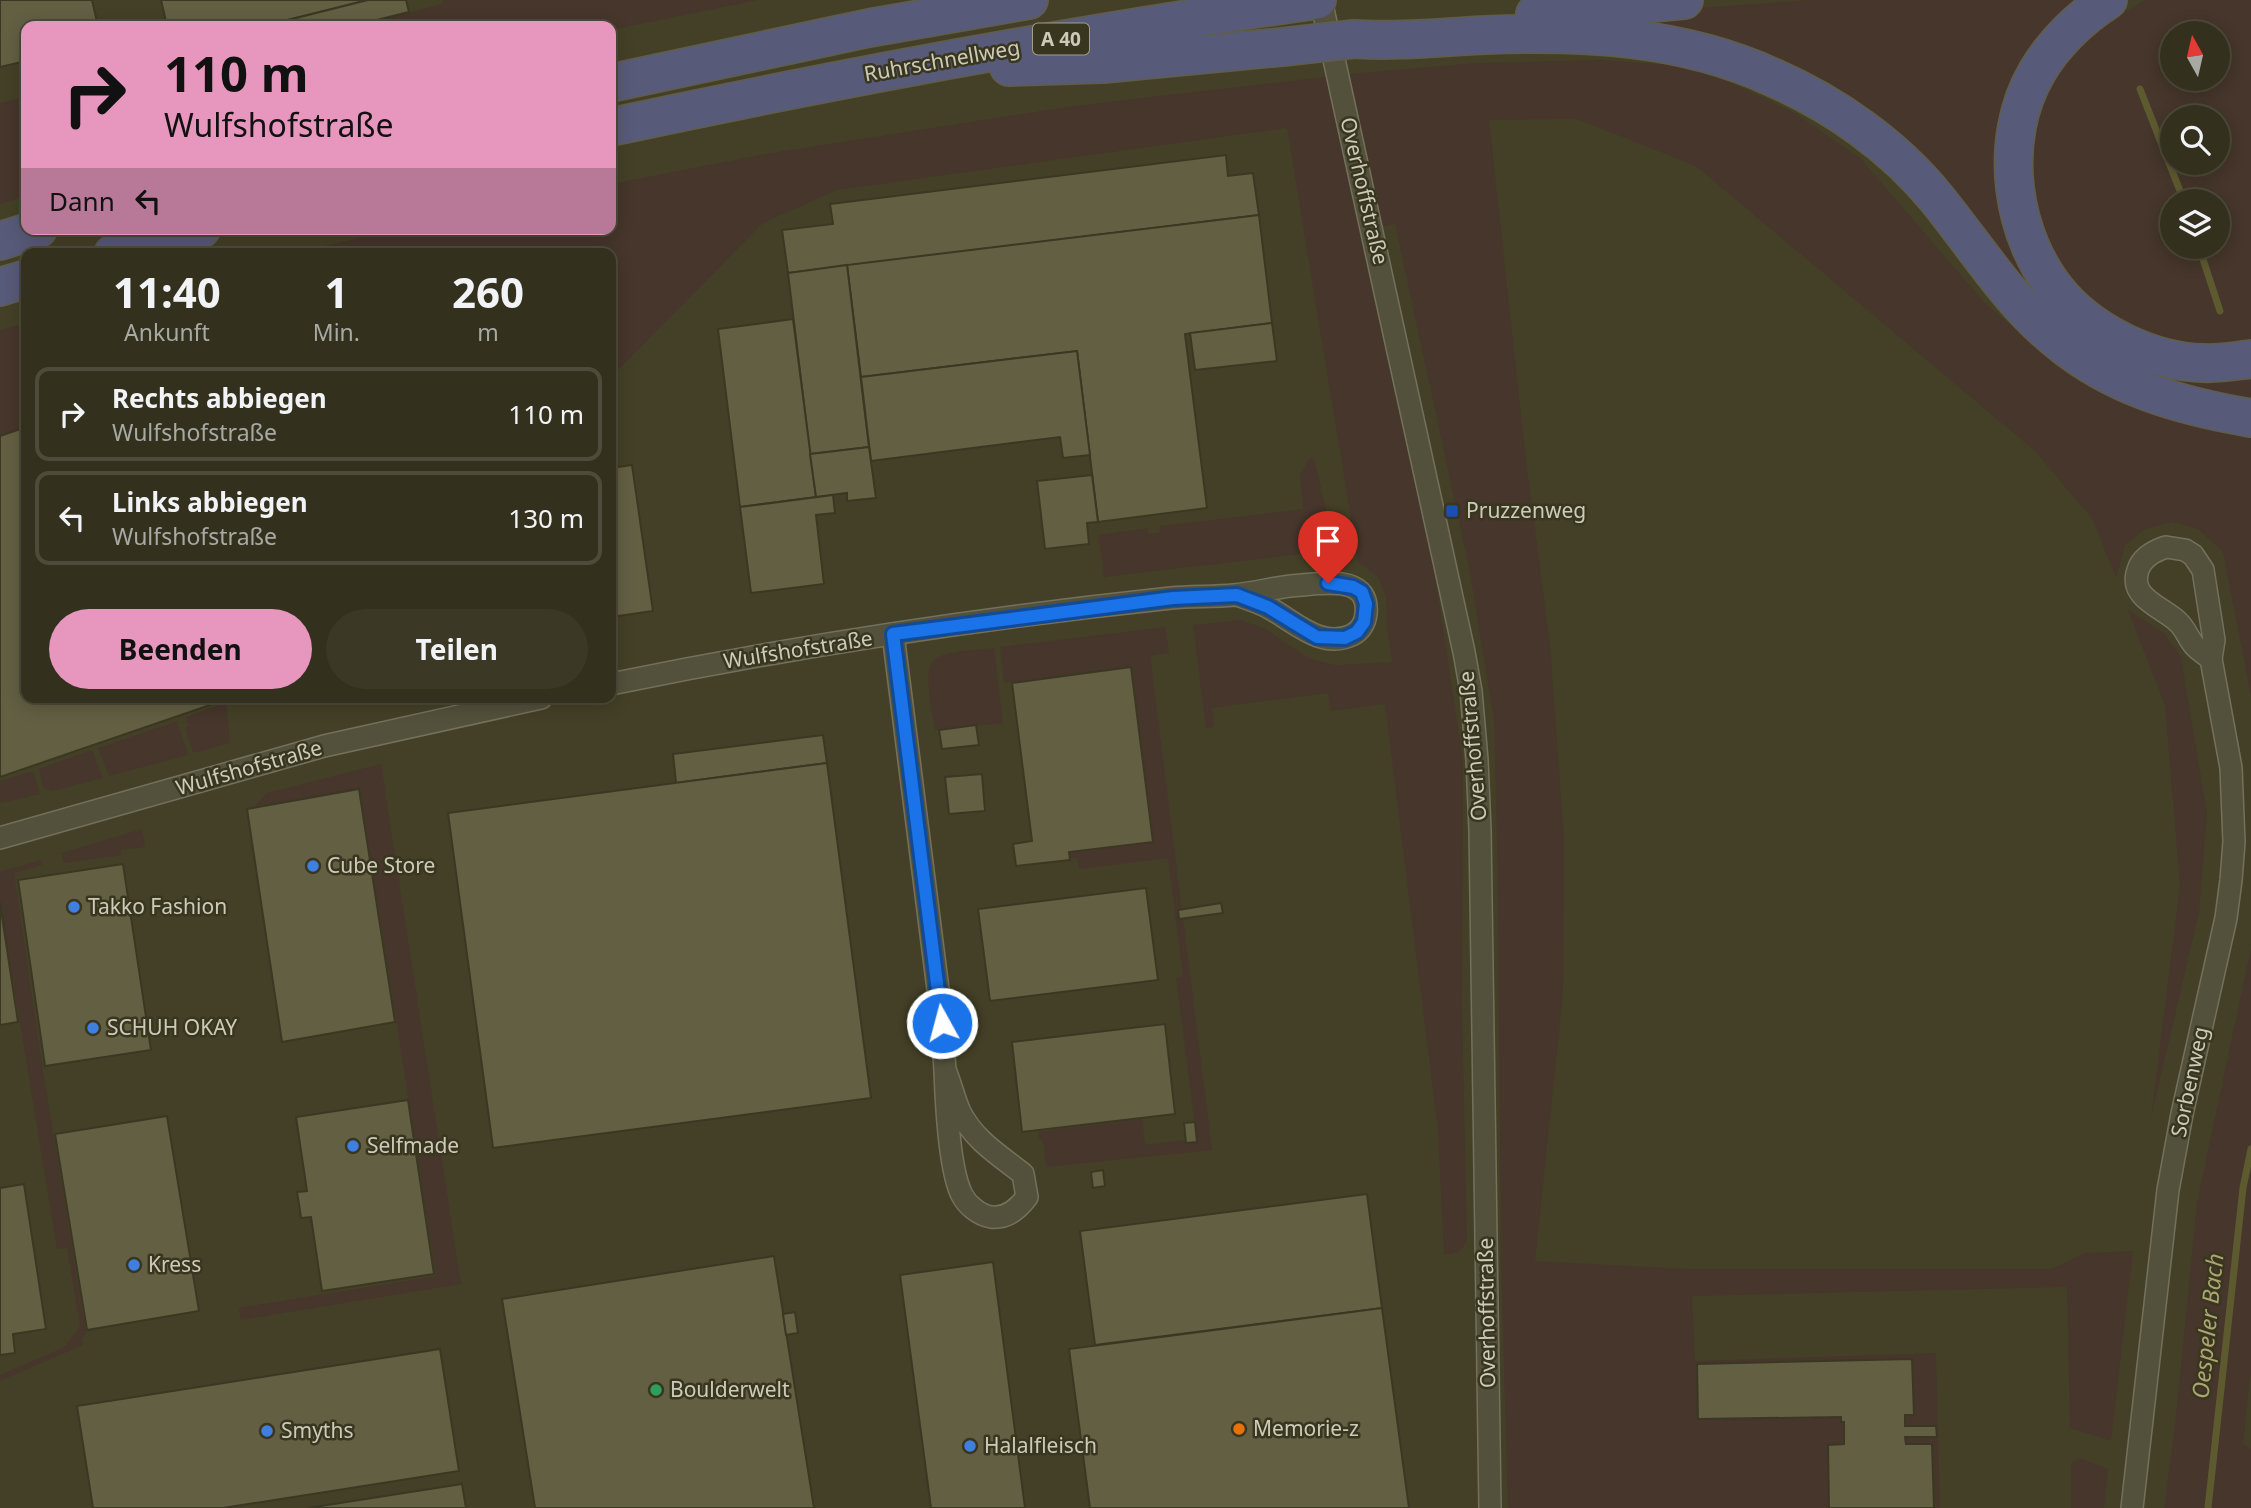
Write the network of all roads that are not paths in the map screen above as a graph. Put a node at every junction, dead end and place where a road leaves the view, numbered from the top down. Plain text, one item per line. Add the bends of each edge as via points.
1 (914, 0) edge
2 (1029, 0) edge
3 (1319, 0) edge
4 (1684, 0) edge
5 (2108, 0) edge
6 (1373, 37) junction
7 (677, 68) junction
8 (851, 77) junction
9 (616, 82) edge
10 (616, 127) edge
11 (21, 234) edge
12 (180, 235) edge
13 (0, 241) edge
14 (134, 248) edge
15 (21, 281) edge
16 (0, 287) edge
17 (2251, 359) edge
18 (2251, 418) edge
19 (1237, 595) junction
20 (893, 634) junction
21 (2211, 659) junction
22 (616, 683) edge
23 (518, 703) edge
24 (0, 838) edge
25 (945, 1070) junction
26 (1490, 1508) edge
27 (2133, 1508) edge

1 - 7 highway
2 - 7 highway, A 40
3 - 8 highway, Ruhrschnellweg / A 40
3 - 26 street, Overhoffstraße via 1471,691 1480,831
4 - 6 highway via 1440,23
5 - 17 highway via 2050,54 2037,71 2022,107 2013,177 2032,249 2061,296 2085,318 2136,348 2201,363
6 - 8 highway, bridge via 1103,64
6 - 18 highway via 1538,34 1636,40 1731,60 1772,76 1828,106 1893,155 1936,198 2014,297 2073,352 2137,389 2208,411
7 - 9 highway, A 40
8 - 10 highway, Ruhrschnellweg / A 40
11 - 13 highway
12 - 14 highway
15 - 16 highway
19 - 19 street, Wulfshofstraße via 1268,607 1317,637 1345,638 1364,622 1362,592 1346,585 1290,585
19 - 20 street, Wulfshofstraße via 1173,598
20 - 22 street, Wulfshofstraße
20 - 25 street
21 - 21 street, Sorbenweg via 2214,632 2203,570 2185,550 2166,547 2155,551 2139,566 2140,593 2179,623 2194,646
21 - 27 street, Sorbenweg via 2231,768 2231,880 2168,1190
23 - 24 street, Wulfshofstraße via 324,746
25 - 25 street via 961,1194 985,1216 1007,1215 1027,1197 1023,1174 975,1135 959,1110

